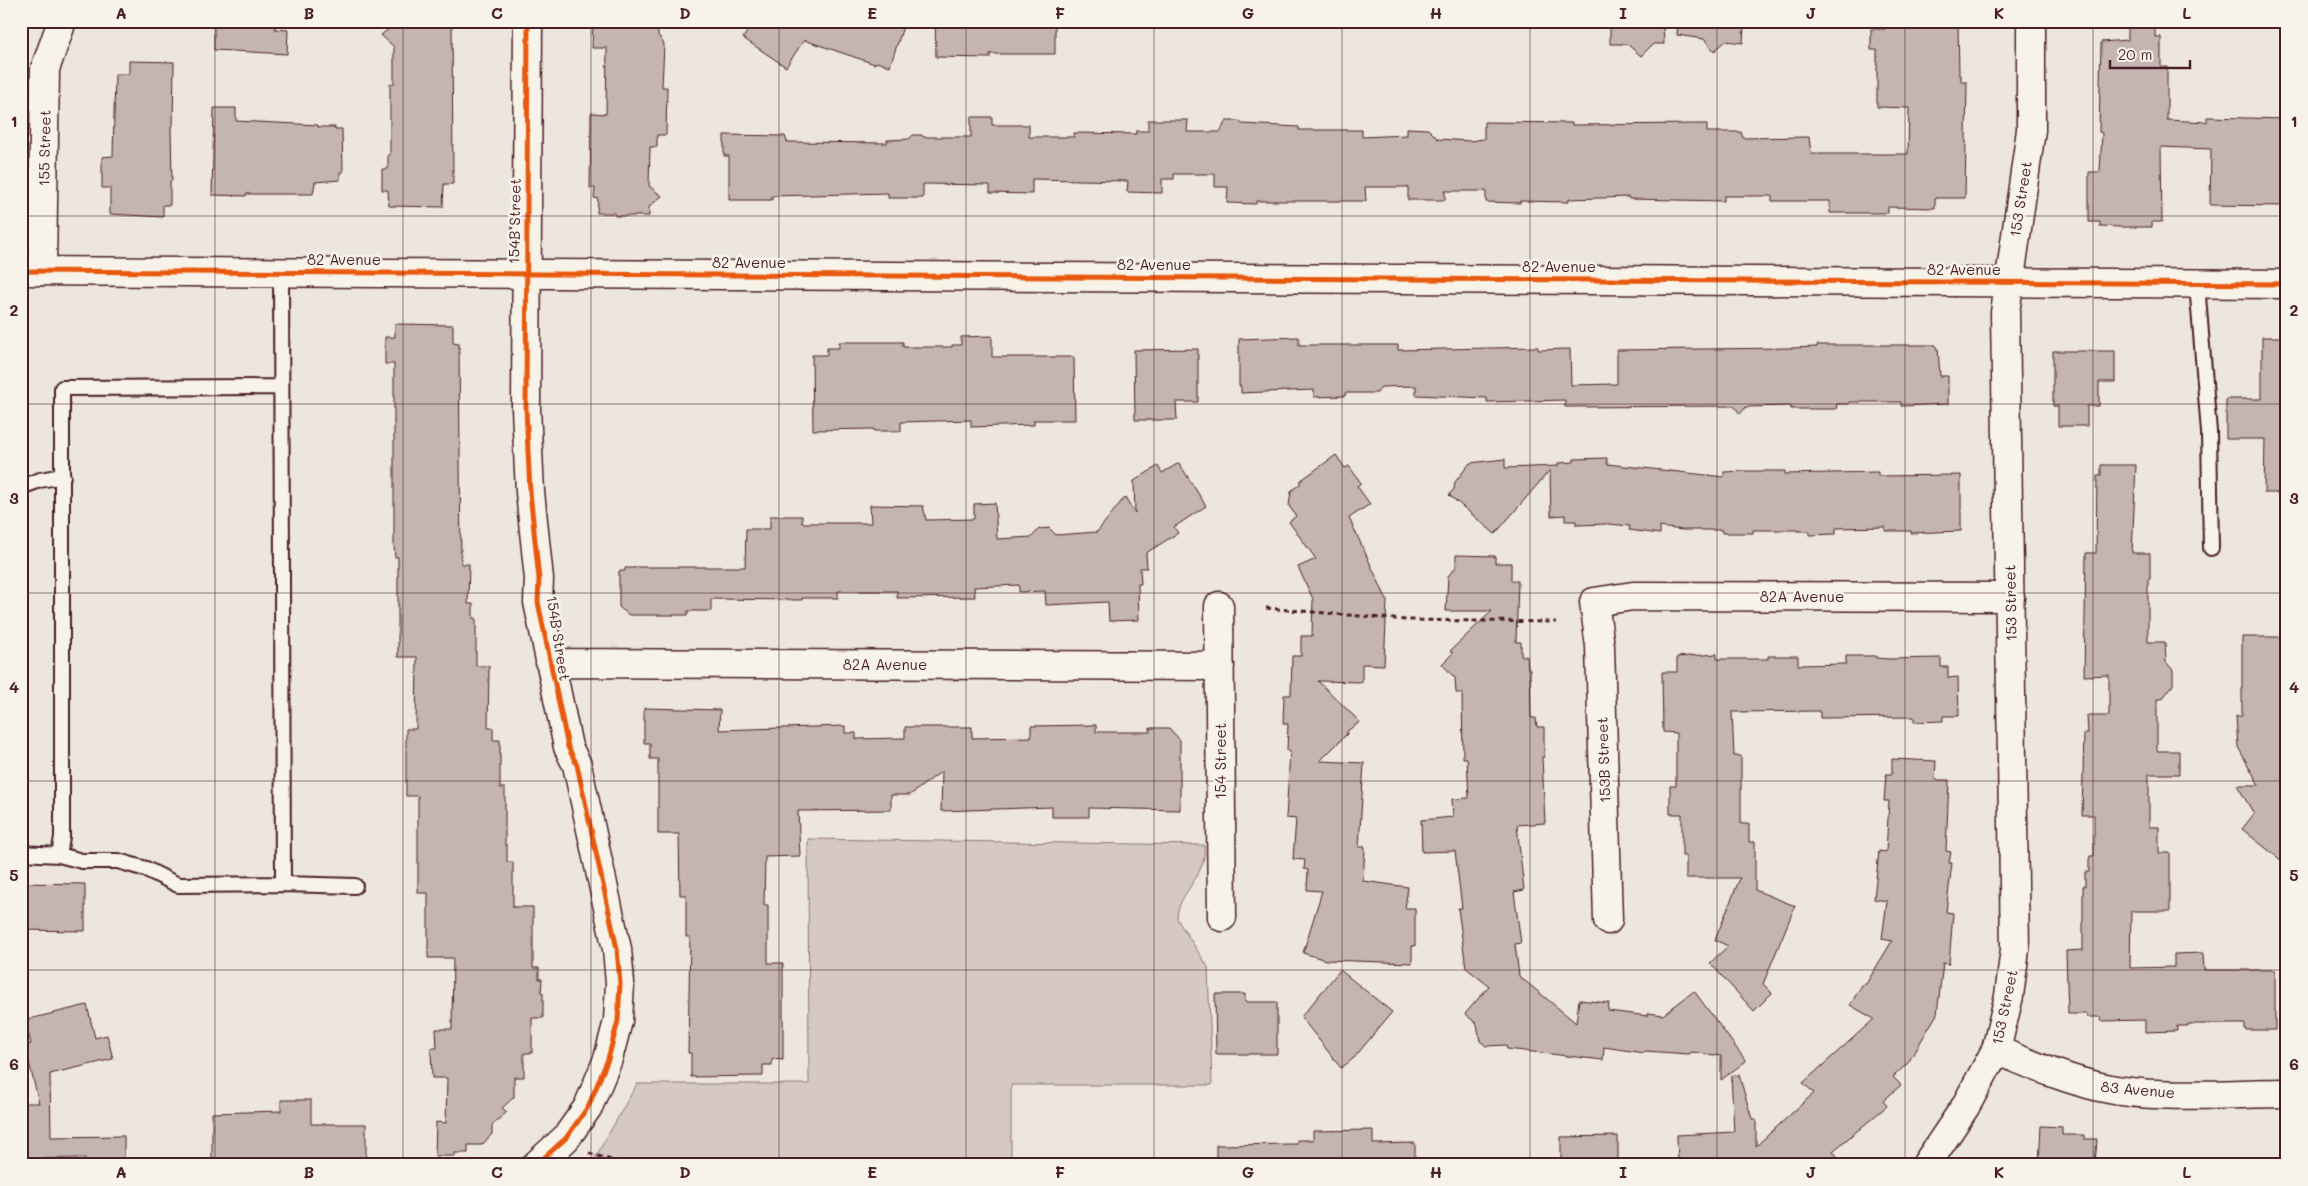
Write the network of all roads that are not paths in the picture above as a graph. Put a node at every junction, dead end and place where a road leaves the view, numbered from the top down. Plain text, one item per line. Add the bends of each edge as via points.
1 (528, 21) edge
2 (2031, 21) edge
3 (60, 28) dead end
4 (32, 271) edge
5 (281, 272) junction
6 (525, 273) junction
7 (2008, 281) junction
8 (2197, 284) junction
9 (2287, 284) edge
10 (281, 387) junction
11 (62, 476) junction
12 (21, 487) edge
13 (2211, 548) dead end
14 (2010, 597) junction
15 (1594, 602) joint
16 (1219, 606) dead end
17 (550, 663) junction
18 (1220, 666) junction
19 (21, 853) edge
20 (59, 855) junction
21 (283, 884) junction
22 (355, 886) dead end
23 (1222, 917) dead end
24 (1608, 920) dead end
25 (1996, 1050) junction
26 (2287, 1094) edge
27 (536, 1165) edge
28 (1926, 1165) edge

1 - 6 street, 154B Street
2 - 7 street, 153 Street via 2031,130
3 - 4 street, 155 Street via 45,69
4 - 5 street, 82 Avenue
5 - 6 street, 82 Avenue
5 - 10 lane
6 - 7 street, 82 Avenue
6 - 17 street, 154B Street via 527,452 539,579 538,602
7 - 8 street, 82 Avenue
7 - 14 street, 153 Street via 2005,313
8 - 9 street, 82 Avenue
8 - 13 lane via 2209,432
10 - 11 lane via 62,388
10 - 21 lane
11 - 12 lane
11 - 20 lane via 63,826
14 - 15 street, 82A Avenue via 1632,596
14 - 25 street, 153 Street via 2015,950 2009,996
15 - 24 street, 153B Street via 1600,646
16 - 18 street, 154 Street
17 - 18 street, 82A Avenue
17 - 27 street, 154B Street via 568,747 577,765 614,932 620,984 614,1040 596,1092 566,1138
18 - 23 street, 154 Street
19 - 20 lane
20 - 21 lane via 82,861 118,861 146,869 178,885
21 - 22 lane
25 - 26 street, 83 Avenue via 2078,1081 2124,1091 2150,1094
25 - 28 street, 153 Street

